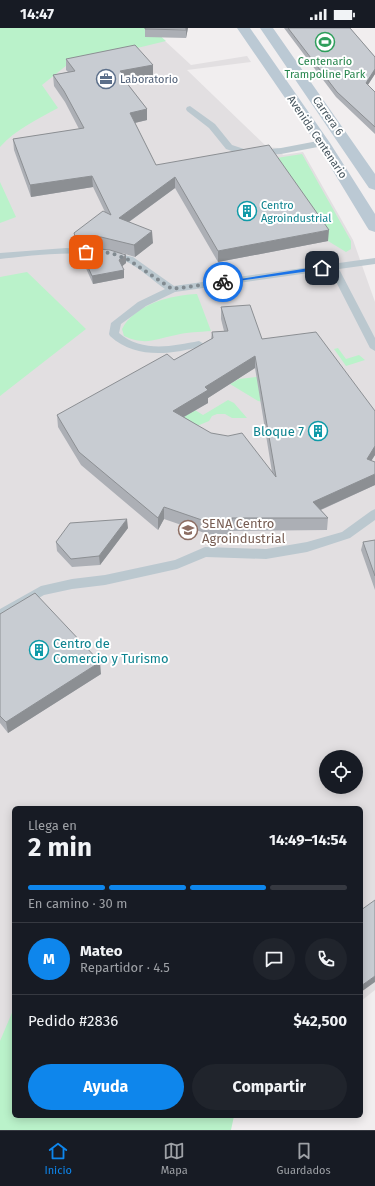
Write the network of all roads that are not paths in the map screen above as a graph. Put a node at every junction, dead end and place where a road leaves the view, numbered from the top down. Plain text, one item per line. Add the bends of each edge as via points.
1 (243, 28) edge
2 (266, 28) edge
3 (190, 108) dead end
4 (323, 143) junction
5 (375, 185) edge
6 (375, 227) edge
7 (0, 256) edge
8 (375, 262) edge
9 (333, 266) junction
10 (172, 289) junction
11 (199, 344) edge
12 (375, 348) edge
13 (375, 514) edge
14 (0, 615) edge

1 - 4 main road, Avenida Centenario
2 - 5 main road, Carrera 6
3 - 4 lane via 212,126 230,147 249,154
4 - 6 main road, Avenida Centenario
7 - 10 lane via 52,252 111,253 129,260
8 - 9 lane
9 - 10 lane
9 - 12 lane
10 - 11 lane via 142,304 116,323 114,334 119,340 140,348 168,350
13 - 14 lane via 346,535 307,548 266,554 206,552 177,564 41,592

